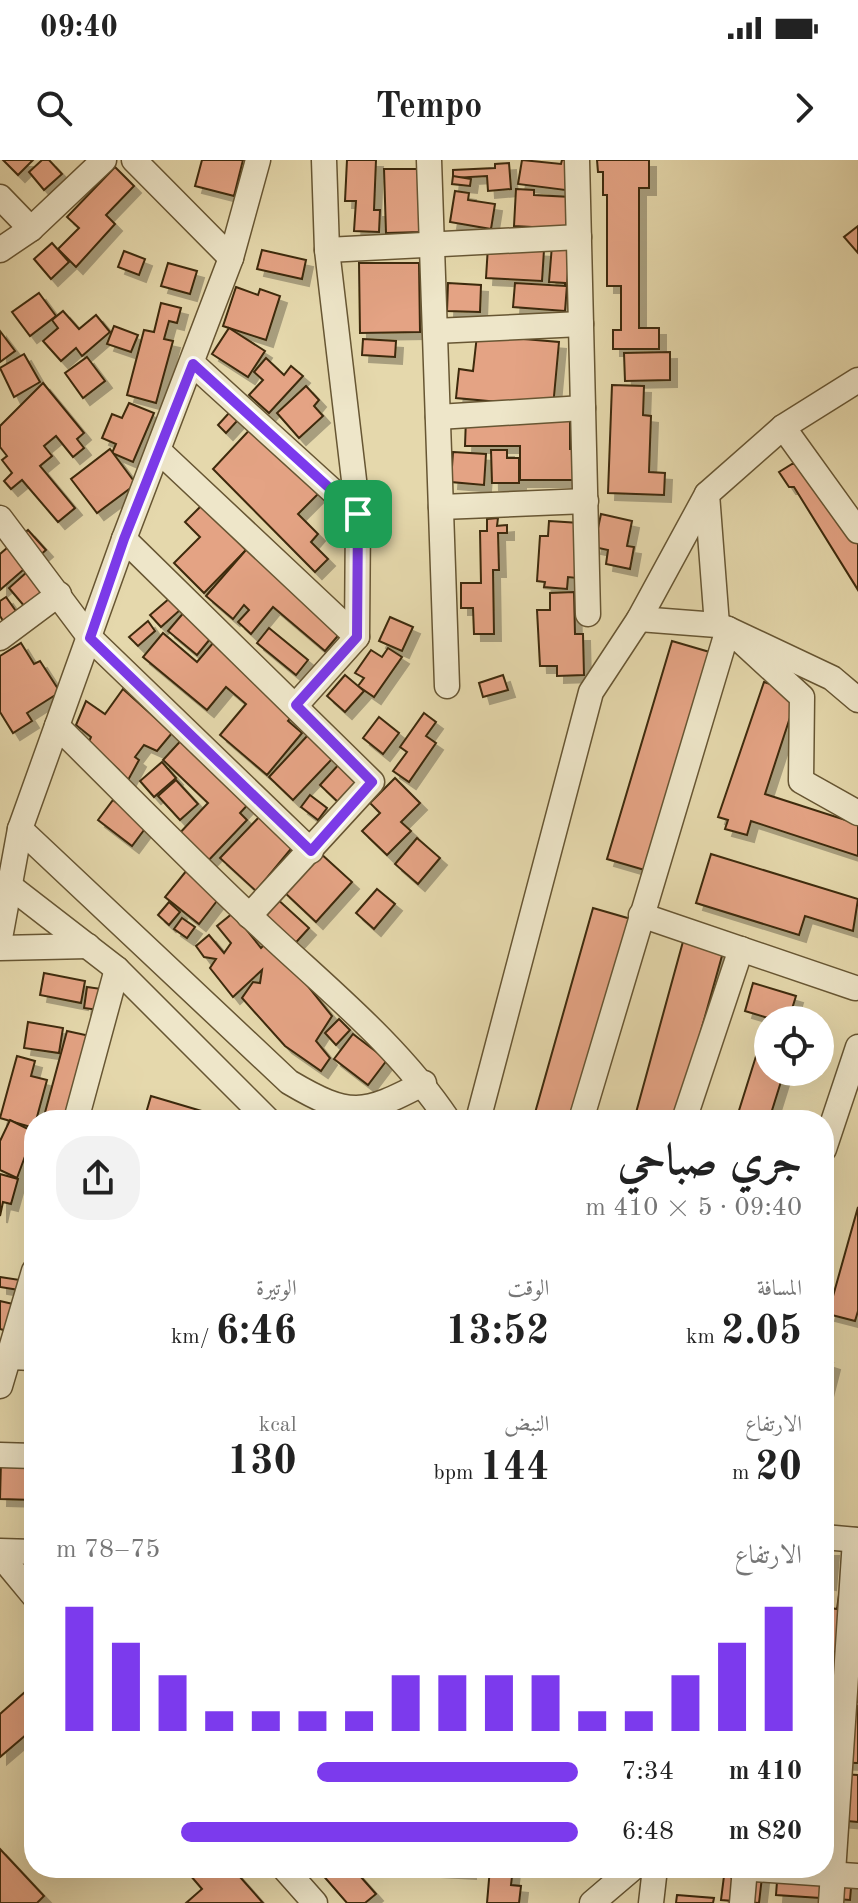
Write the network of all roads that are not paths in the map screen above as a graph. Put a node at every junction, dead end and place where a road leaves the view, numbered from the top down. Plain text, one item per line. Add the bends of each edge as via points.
1 (104, 160) edge
2 (134, 160) edge
3 (258, 160) edge
4 (324, 160) edge
5 (429, 160) edge
6 (577, 160) edge
7 (0, 197) edge
8 (31, 229) junction
9 (579, 237) junction
10 (432, 247) junction
11 (0, 250) edge
12 (327, 250) junction
13 (231, 258) junction
14 (581, 324) junction
15 (435, 331) junction
16 (193, 364) junction
17 (858, 380) edge
18 (583, 408) junction
19 (438, 417) junction
20 (783, 427) junction
21 (159, 451) junction
22 (707, 494) junction
23 (586, 501) junction
24 (441, 507) junction
25 (358, 514) junction
26 (2, 524) edge
27 (858, 531) edge
28 (124, 539) junction
29 (59, 594) junction
30 (588, 614) dead end
31 (639, 619) junction
32 (722, 627) junction
33 (357, 637) junction
34 (0, 638) edge
35 (90, 638) junction
36 (447, 686) dead end
37 (858, 700) edge
38 (296, 705) junction
39 (57, 726) junction
40 (858, 813) edge
41 (11, 844) edge
42 (311, 851) junction
43 (11, 887) junction
44 (641, 915) junction
45 (249, 916) junction
46 (0, 938) edge
47 (88, 946) junction
48 (0, 948) edge
49 (741, 949) junction
50 (117, 969) junction
51 (857, 990) edge
52 (858, 1047) edge
53 (424, 1083) junction
54 (79, 1110) edge
55 (258, 1110) edge
56 (442, 1110) edge
57 (481, 1110) edge
58 (584, 1110) edge
59 (687, 1110) edge
60 (834, 1119) edge
61 (24, 1305) edge
62 (9, 1357) junction
63 (24, 1358) edge
64 (0, 1386) edge
65 (0, 1455) edge
66 (24, 1456) edge
67 (834, 1538) edge
68 (857, 1540) edge
69 (24, 1552) edge
70 (0, 1553) edge
71 (24, 1583) edge
72 (846, 1875) edge
73 (293, 1878) edge
74 (621, 1878) edge
75 (654, 1878) edge
76 (744, 1878) edge
77 (315, 1903) edge
78 (592, 1903) edge
79 (651, 1903) edge
80 (742, 1903) edge
81 (831, 1903) edge

1 - 8 street
2 - 13 street
3 - 13 street
4 - 12 street
5 - 10 street
6 - 9 street
7 - 8 street
8 - 11 street
9 - 10 street
9 - 14 street
10 - 12 street
10 - 15 street
12 - 25 street
13 - 16 street
14 - 15 street
14 - 18 street
15 - 19 street
16 - 21 street
16 - 25 street
17 - 20 street
18 - 19 street
18 - 23 street
19 - 24 street
20 - 22 street
20 - 27 street
21 - 28 street
21 - 33 street
22 - 31 street
22 - 32 street
23 - 24 street
23 - 30 street
24 - 36 street
25 - 33 street
26 - 29 street
28 - 35 street
28 - 38 street
29 - 34 street
29 - 35 street
31 - 32 street
31 - 57 street via 591,692
32 - 37 street via 832,678
32 - 40 street via 802,697 801,781
32 - 44 street
33 - 38 street
35 - 39 street
35 - 42 street
38 - 42 street via 372,782
39 - 41 street
39 - 45 street
41 - 43 street
41 - 53 street via 289,1082 345,1107 378,1107
42 - 45 street
43 - 46 street
43 - 47 street
44 - 49 street
44 - 58 street
45 - 53 street
47 - 48 street
47 - 50 street
49 - 51 street
49 - 59 street
50 - 54 street
50 - 55 street
52 - 60 street
53 - 56 street
61 - 62 street
62 - 63 street
62 - 64 street
65 - 66 street
67 - 68 street
68 - 72 street
69 - 70 street
70 - 71 street
72 - 81 street
73 - 77 street
74 - 78 street
75 - 79 street
76 - 80 street

